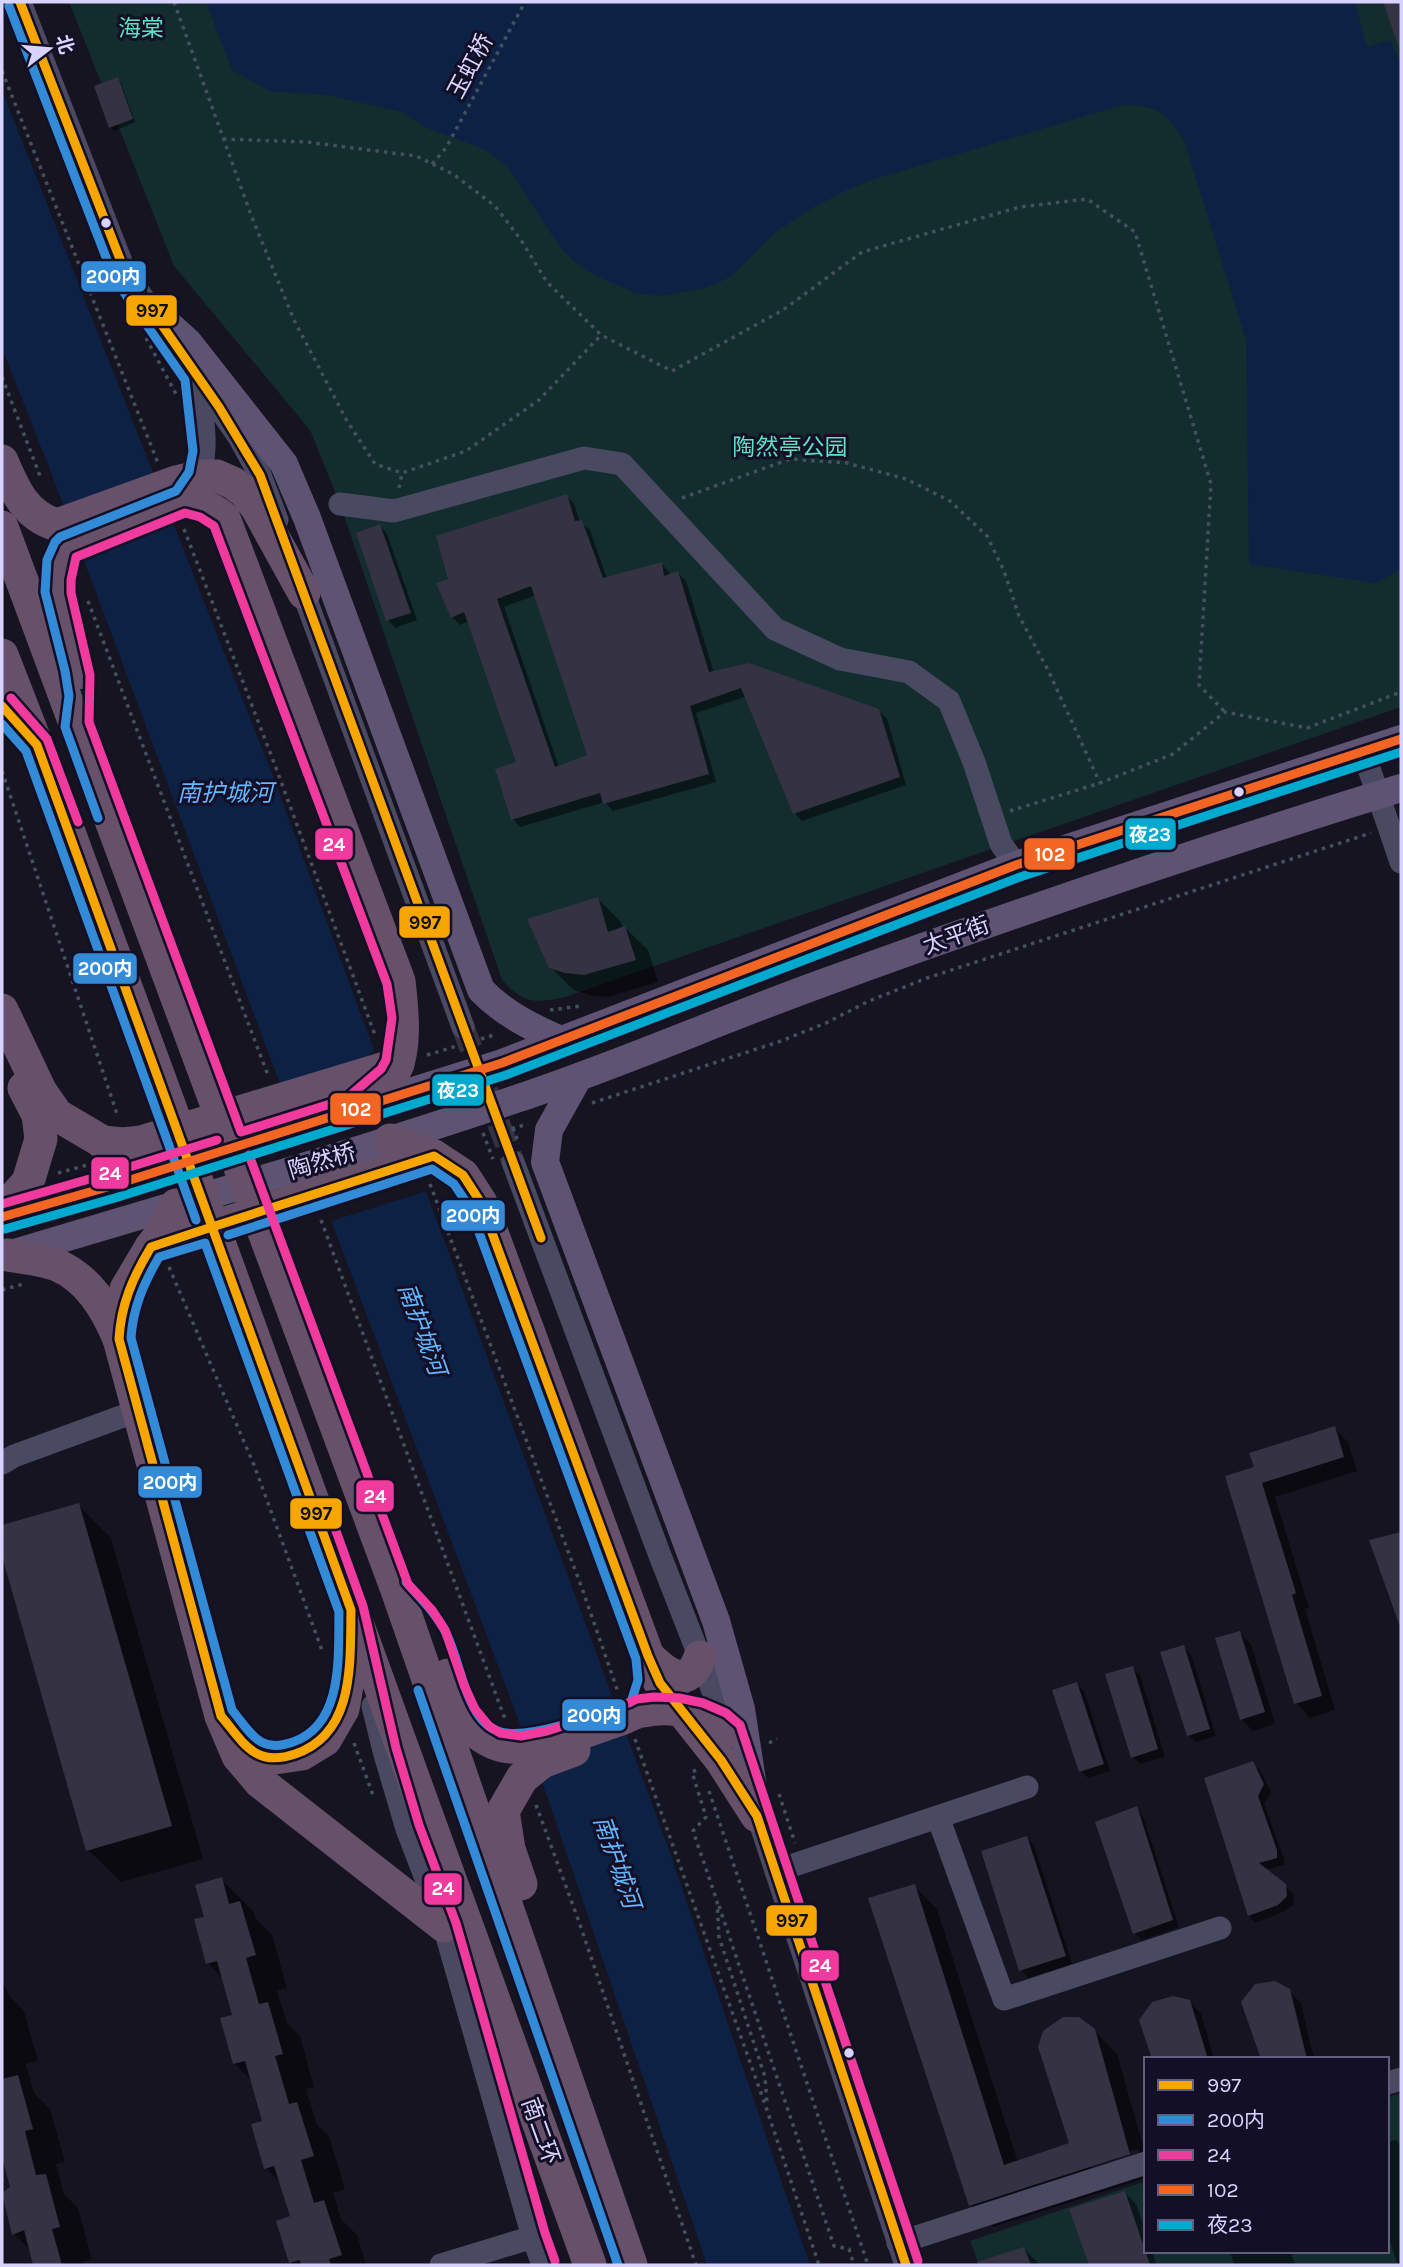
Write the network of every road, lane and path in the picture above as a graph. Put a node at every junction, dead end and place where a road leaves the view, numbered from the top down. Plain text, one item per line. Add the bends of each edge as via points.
1 (20, 2) edge
2 (174, 2) edge
3 (525, 2) edge
4 (223, 139) junction
5 (432, 164) junction
6 (149, 307) junction
7 (601, 335) junction
8 (197, 376) junction
9 (2, 377) edge
10 (2, 461) edge
11 (41, 479) dead end
12 (187, 486) junction
13 (340, 504) dead end
14 (660, 506) junction
15 (2, 527) edge
16 (61, 537) junction
17 (304, 593) junction
18 (85, 594) dead end
19 (2, 655) edge
20 (1401, 692) edge
21 (2, 706) edge
22 (1224, 712) junction
23 (76, 724) junction
24 (1401, 739) edge
25 (37, 746) junction
26 (1363, 751) junction
27 (2, 771) edge
28 (1100, 783) junction
29 (1389, 791) edge
30 (991, 817) junction
31 (1389, 827) junction
32 (1401, 862) edge
33 (1016, 866) junction
34 (2, 1010) edge
35 (493, 1036) dead end
36 (465, 1038) junction
37 (563, 1041) junction
38 (2, 1042) edge
39 (502, 1063) joint
40 (398, 1064) junction
41 (578, 1078) junction
42 (270, 1081) dead end
43 (517, 1099) joint
44 (352, 1110) junction
45 (559, 1114) junction
46 (111, 1133) junction
47 (390, 1140) junction
48 (434, 1156) junction
49 (513, 1162) tunnel mouth
50 (163, 1168) junction
51 (176, 1205) junction
52 (317, 1210) dead end
53 (2, 1211) edge
54 (2, 1217) edge
55 (5, 1256) edge
56 (160, 1256) junction
57 (119, 1339) junction
58 (137, 1411) junction
59 (2, 1463) edge
60 (397, 1590) junction
61 (351, 1610) junction
62 (648, 1656) junction
63 (700, 1657) junction
64 (327, 1663) dead end
65 (343, 1709) junction
66 (683, 1711) junction
67 (221, 1716) junction
68 (640, 1717) junction
69 (710, 1749) junction
70 (519, 1764) junction
71 (1027, 1787) dead end
72 (379, 1810) dead end
73 (758, 1816) junction
74 (938, 1816) junction
75 (776, 1871) junction
76 (717, 1901) junction
77 (444, 1926) junction
78 (1220, 1928) dead end
79 (537, 1995) junction
80 (767, 2110) dead end
81 (1144, 2164) edge
82 (533, 2236) junction
83 (898, 2243) junction
84 (441, 2265) edge
85 (543, 2265) edge
86 (590, 2265) edge
87 (631, 2265) edge
88 (696, 2265) edge
89 (854, 2265) edge
90 (906, 2265) edge

1 - 6 street via 125,272
2 - 4 path
3 - 5 path, 玉虹桥 via 446,148
4 - 5 path via 307,142 416,156
4 - 7 path via 294,320 346,421 375,464 402,473 466,451 540,400
5 - 7 path via 495,206 547,282
6 - 8 street
6 - 37 main road via 188,341 284,464 481,990 527,1025
7 - 22 path via 673,371 783,310 862,252 1020,207 1087,199 1135,232 1211,484 1199,685
8 - 12 street via 205,451
8 - 17 street via 260,475
9 - 11 path
10 - 16 highway via 32,514
12 - 16 highway
12 - 17 highway via 216,477 246,493
12 - 40 highway via 192,501 224,517 399,981 404,1018
13 - 14 street via 394,511 584,458 622,464
14 - 28 path via 790,459 847,463 906,479 950,501 987,536 1019,616
14 - 30 street via 775,629 841,659 909,672 948,701
15 - 23 highway, 南二环
16 - 23 highway via 57,590 81,695
17 - 36 street
18 - 42 path
19 - 25 highway, 南二环
20 - 22 path via 1307,728
21 - 25 highway
22 - 28 path via 1173,754
23 - 60 highway, 南二环
24 - 26 main road, 太平街
25 - 61 highway, 南二环
26 - 29 street
26 - 33 main road, 太平街
27 - 46 path
28 - 30 path
29 - 31 street
29 - 41 main road, 太平街 via 1029,908
30 - 33 street
31 - 32 street
31 - 45 path via 927,978 781,1041
33 - 37 main road, 太平街
34 - 46 highway via 41,1092 57,1115
35 - 36 path
36 - 40 path
37 - 39 main road, 太平街
38 - 53 highway via 38,1115 41,1139 28,1182
39 - 44 main road, 陶然桥
40 - 44 highway via 391,1077
40 - 46 highway via 141,1142 124,1144
41 - 43 main road, 太平街
41 - 45 main road
43 - 47 main road, 陶然桥
44 - 50 main road, 陶然桥
45 - 73 main road via 549,1130 545,1162 716,1621 741,1709
46 - 50 highway via 128,1155
47 - 48 highway
47 - 51 main road, 陶然桥
48 - 56 highway
48 - 62 highway via 463,1175 481,1203
49 - 63 street
50 - 54 main road, 陶然桥
51 - 55 main road, 陶然桥
51 - 56 highway via 164,1230
52 - 70 path
55 - 57 highway via 55,1265 87,1285
56 - 57 highway via 127,1289
56 - 64 path via 254,1465
57 - 58 highway
58 - 59 street
58 - 67 highway
60 - 70 highway via 432,1632 470,1725
60 - 79 highway, 南二环
61 - 65 highway via 350,1669
61 - 77 street via 384,1751 407,1829
61 - 86 highway, 南二环
62 - 63 highway via 673,1676 691,1673
62 - 66 highway via 660,1683
62 - 68 highway via 650,1681
63 - 69 street
65 - 67 highway via 325,1740 302,1754 275,1758 254,1753
65 - 72 path
66 - 68 highway
66 - 69 highway
67 - 77 highway via 238,1756 260,1782
68 - 69 highway via 682,1728
68 - 70 highway via 536,1745
69 - 73 highway
69 - 76 path via 706,1817 693,1831
70 - 79 highway via 503,1811 509,1849 540,1938
70 - 88 path
71 - 74 street
73 - 75 street
74 - 75 street
74 - 78 street via 1004,1998
75 - 83 street
76 - 80 path via 719,1937 765,2077
76 - 89 path via 834,2246 849,2249
77 - 82 street
79 - 87 highway, 南二环
81 - 83 street
82 - 84 street
82 - 85 street
83 - 90 street

